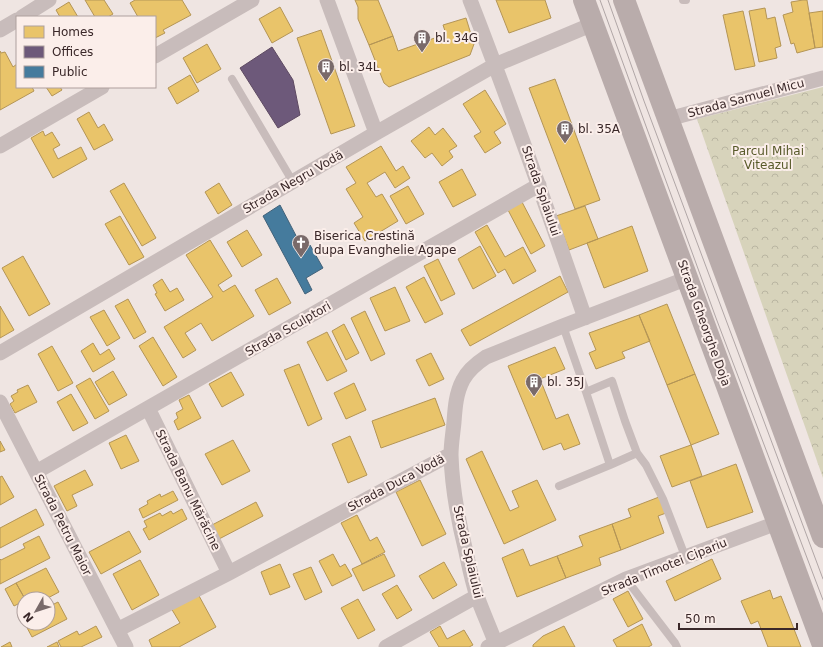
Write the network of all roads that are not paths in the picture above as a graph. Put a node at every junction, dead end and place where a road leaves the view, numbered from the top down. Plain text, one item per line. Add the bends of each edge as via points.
1 (49, 0) edge
2 (252, 0) edge
3 (327, 0) edge
4 (470, 0) edge
5 (584, 0) edge
6 (624, 0) edge
7 (24, 16) edge
8 (16, 21) edge
9 (593, 24) junction
10 (0, 30) edge
11 (156, 55) edge
12 (495, 65) junction
13 (823, 78) edge
14 (232, 80) dead end
15 (100, 88) edge
16 (668, 119) junction
17 (376, 133) junction
18 (0, 146) edge
19 (293, 182) junction
20 (539, 185) junction
21 (688, 278) junction
22 (585, 318) junction
23 (563, 326) junction
24 (0, 353) edge
25 (586, 392) junction
26 (0, 402) edge
27 (148, 408) junction
28 (637, 453) junction
29 (451, 454) junction
30 (610, 465) junction
31 (36, 472) junction
32 (559, 486) dead end
33 (777, 523) junction
34 (823, 537) edge
35 (685, 556) junction
36 (228, 573) junction
37 (626, 579) junction
38 (477, 596) junction
39 (117, 630) junction
40 (494, 646) edge
41 (823, 646) edge
42 (126, 647) edge
43 (386, 647) edge
44 (677, 647) edge

1 - 7 street
2 - 11 street
3 - 17 street
4 - 12 street, Strada Splaiului
5 - 9 main road, Strada Gheorghe Doja
6 - 16 main road
8 - 10 street
9 - 12 street, Strada Negru Vodă
9 - 21 main road, Strada Gheorghe Doja
12 - 17 street, Strada Negru Vodă
12 - 20 street, Strada Splaiului
13 - 16 street, Strada Samuel Micu
14 - 19 lane
15 - 18 street
16 - 34 main road
17 - 19 street, Strada Negru Vodă
19 - 24 street, Strada Negru Vodă
20 - 22 street, Strada Splaiului
20 - 27 street, Strada Sculptori
21 - 22 street, Strada Duca Vodă
21 - 33 main road, Strada Gheorghe Doja
22 - 23 street, Strada Duca Vodă
23 - 25 lane
23 - 29 street, Strada Duca Vodă via 486,357 470,369 463,380 455,407
25 - 28 lane via 612,381
25 - 30 lane
26 - 31 street, Strada Petru Maior
27 - 31 street, Strada Sculptori
27 - 36 street, Strada Banu Mărăcine
28 - 30 lane
28 - 35 lane via 663,499
29 - 36 street, Strada Duca Vodă
29 - 38 street, Strada Splaiului via 456,504
30 - 32 lane
31 - 39 street, Strada Petru Maior
33 - 35 street, Strada Timotei Cipariu
33 - 41 main road, Strada Gheorghe Doja
35 - 37 street, Strada Timotei Cipariu
36 - 39 street, Strada Duca Vodă
37 - 40 street, Strada Timotei Cipariu
37 - 44 lane
38 - 40 street, Strada Splaiului
38 - 43 street
39 - 42 street, Strada Petru Maior

